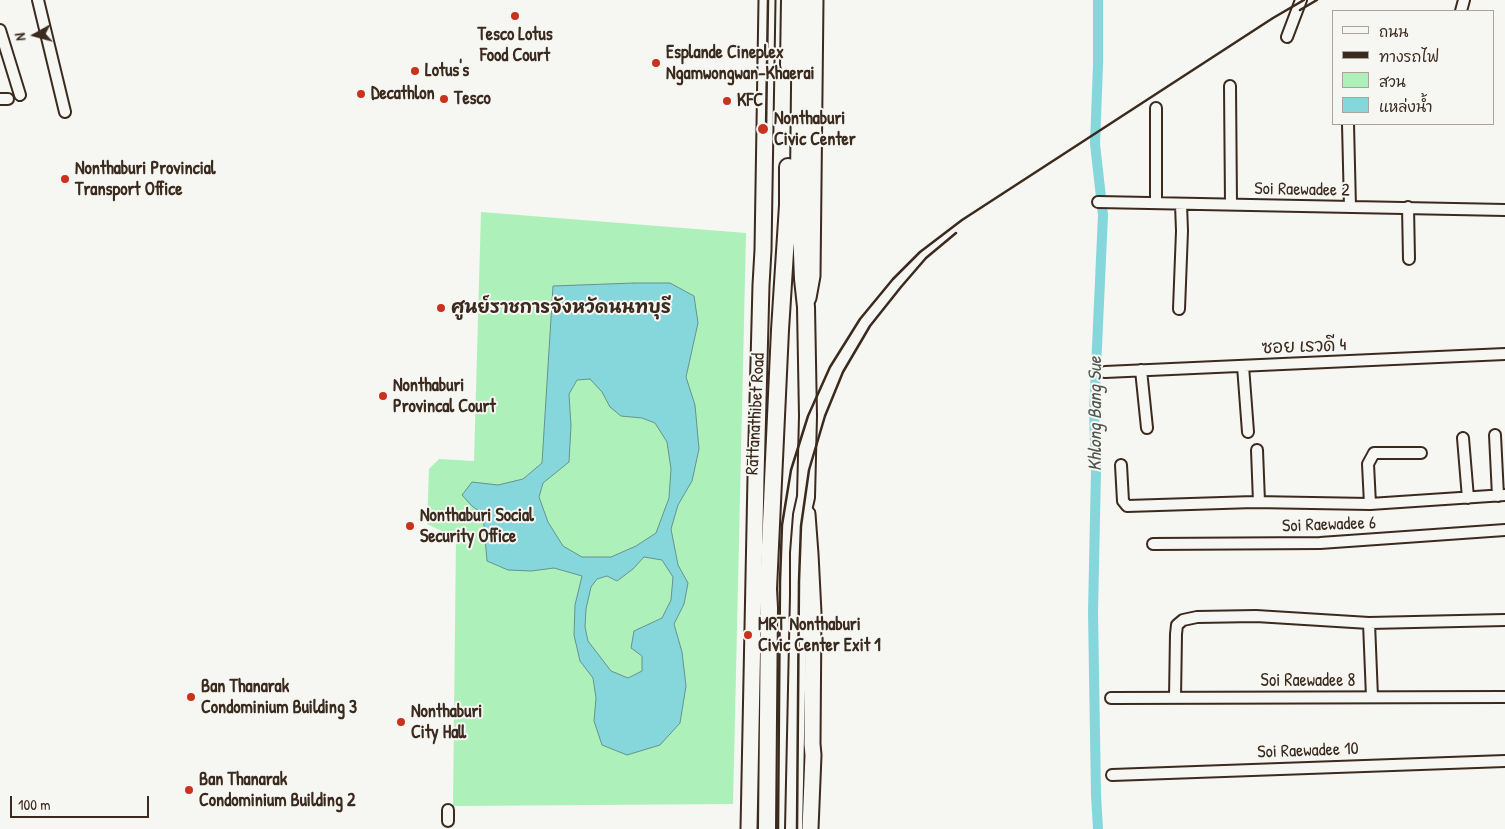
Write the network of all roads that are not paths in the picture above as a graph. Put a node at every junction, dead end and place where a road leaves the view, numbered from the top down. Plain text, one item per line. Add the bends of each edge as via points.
1 (38, 0) edge
2 (767, 0) edge
3 (790, 0) edge
4 (801, 0) edge
5 (816, 0) edge
6 (1301, 0) edge
7 (0, 30) edge
8 (1288, 37) dead end
9 (1230, 86) dead end
10 (20, 95) dead end
11 (795, 108) junction
12 (1156, 108) dead end
13 (65, 112) dead end
14 (1348, 125) edge
15 (1098, 202) dead end
16 (1156, 203) junction
17 (1181, 204) junction
18 (1231, 204) junction
19 (1350, 207) junction
20 (1408, 207) junction
21 (1505, 210) edge
22 (1409, 259) dead end
23 (806, 307) junction
24 (1179, 308) dead end
25 (1505, 354) edge
26 (1243, 366) junction
27 (1141, 370) junction
28 (1105, 372) dead end
29 (1147, 428) dead end
30 (1248, 432) dead end
31 (1496, 435) dead end
32 (1463, 438) dead end
33 (1257, 450) dead end
34 (1421, 453) dead end
35 (1121, 465) dead end
36 (1502, 496) edge
37 (806, 497) junction
38 (1468, 498) junction
39 (1259, 502) junction
40 (1370, 504) junction
41 (1505, 530) edge
42 (1153, 544) dead end
43 (1505, 620) edge
44 (1370, 624) junction
45 (1372, 697) junction
46 (1505, 697) edge
47 (1110, 698) dead end
48 (1175, 698) junction
49 (1505, 761) edge
50 (1112, 775) dead end
51 (749, 829) edge
52 (767, 829) edge
53 (794, 829) edge
54 (810, 829) edge

1 - 13 street
2 - 51 main road, Rattanathibet Road
3 - 11 main road, Rattanathibet Road
4 - 11 main road, Rattanathibet Road
5 - 23 main road, Rattanathibet Road via 812,276
6 - 8 street
7 - 10 street
9 - 18 street
11 - 23 main road, Rattanathibet Road
11 - 52 main road, Rattanathibet Road via 780,330 768,589
12 - 16 street
14 - 19 street
15 - 16 street, Soi Raewadee 2
16 - 17 street, Soi Raewadee 2
17 - 18 street, Soi Raewadee 2
17 - 24 street
18 - 19 street, Soi Raewadee 2
19 - 20 street, Soi Raewadee 2
20 - 21 street, Soi Raewadee 2
20 - 22 street
23 - 37 main road, Rattanathibet Road
25 - 26 street, ซอย เรวดี 4
26 - 27 street, ซอย เรวดี 4
26 - 30 street
27 - 28 street, ซอย เรวดี 4
27 - 29 street
31 - 36 street
32 - 38 street
33 - 39 street
34 - 40 street via 1374,454 1368,464
35 - 39 street via 1123,501 1127,506
36 - 38 street
37 - 53 main road, Rattanathibet Road via 799,553
37 - 54 main road, Rattanathibet Road via 813,603
38 - 40 street
39 - 40 street
41 - 42 street, Soi Raewadee 6 via 1320,543
43 - 44 street
44 - 45 street
44 - 48 street via 1256,616 1183,620 1177,625 1176,634
45 - 46 street, Soi Raewadee 8
45 - 48 street, Soi Raewadee 8
47 - 48 street, Soi Raewadee 8
49 - 50 street, Soi Raewadee 10

